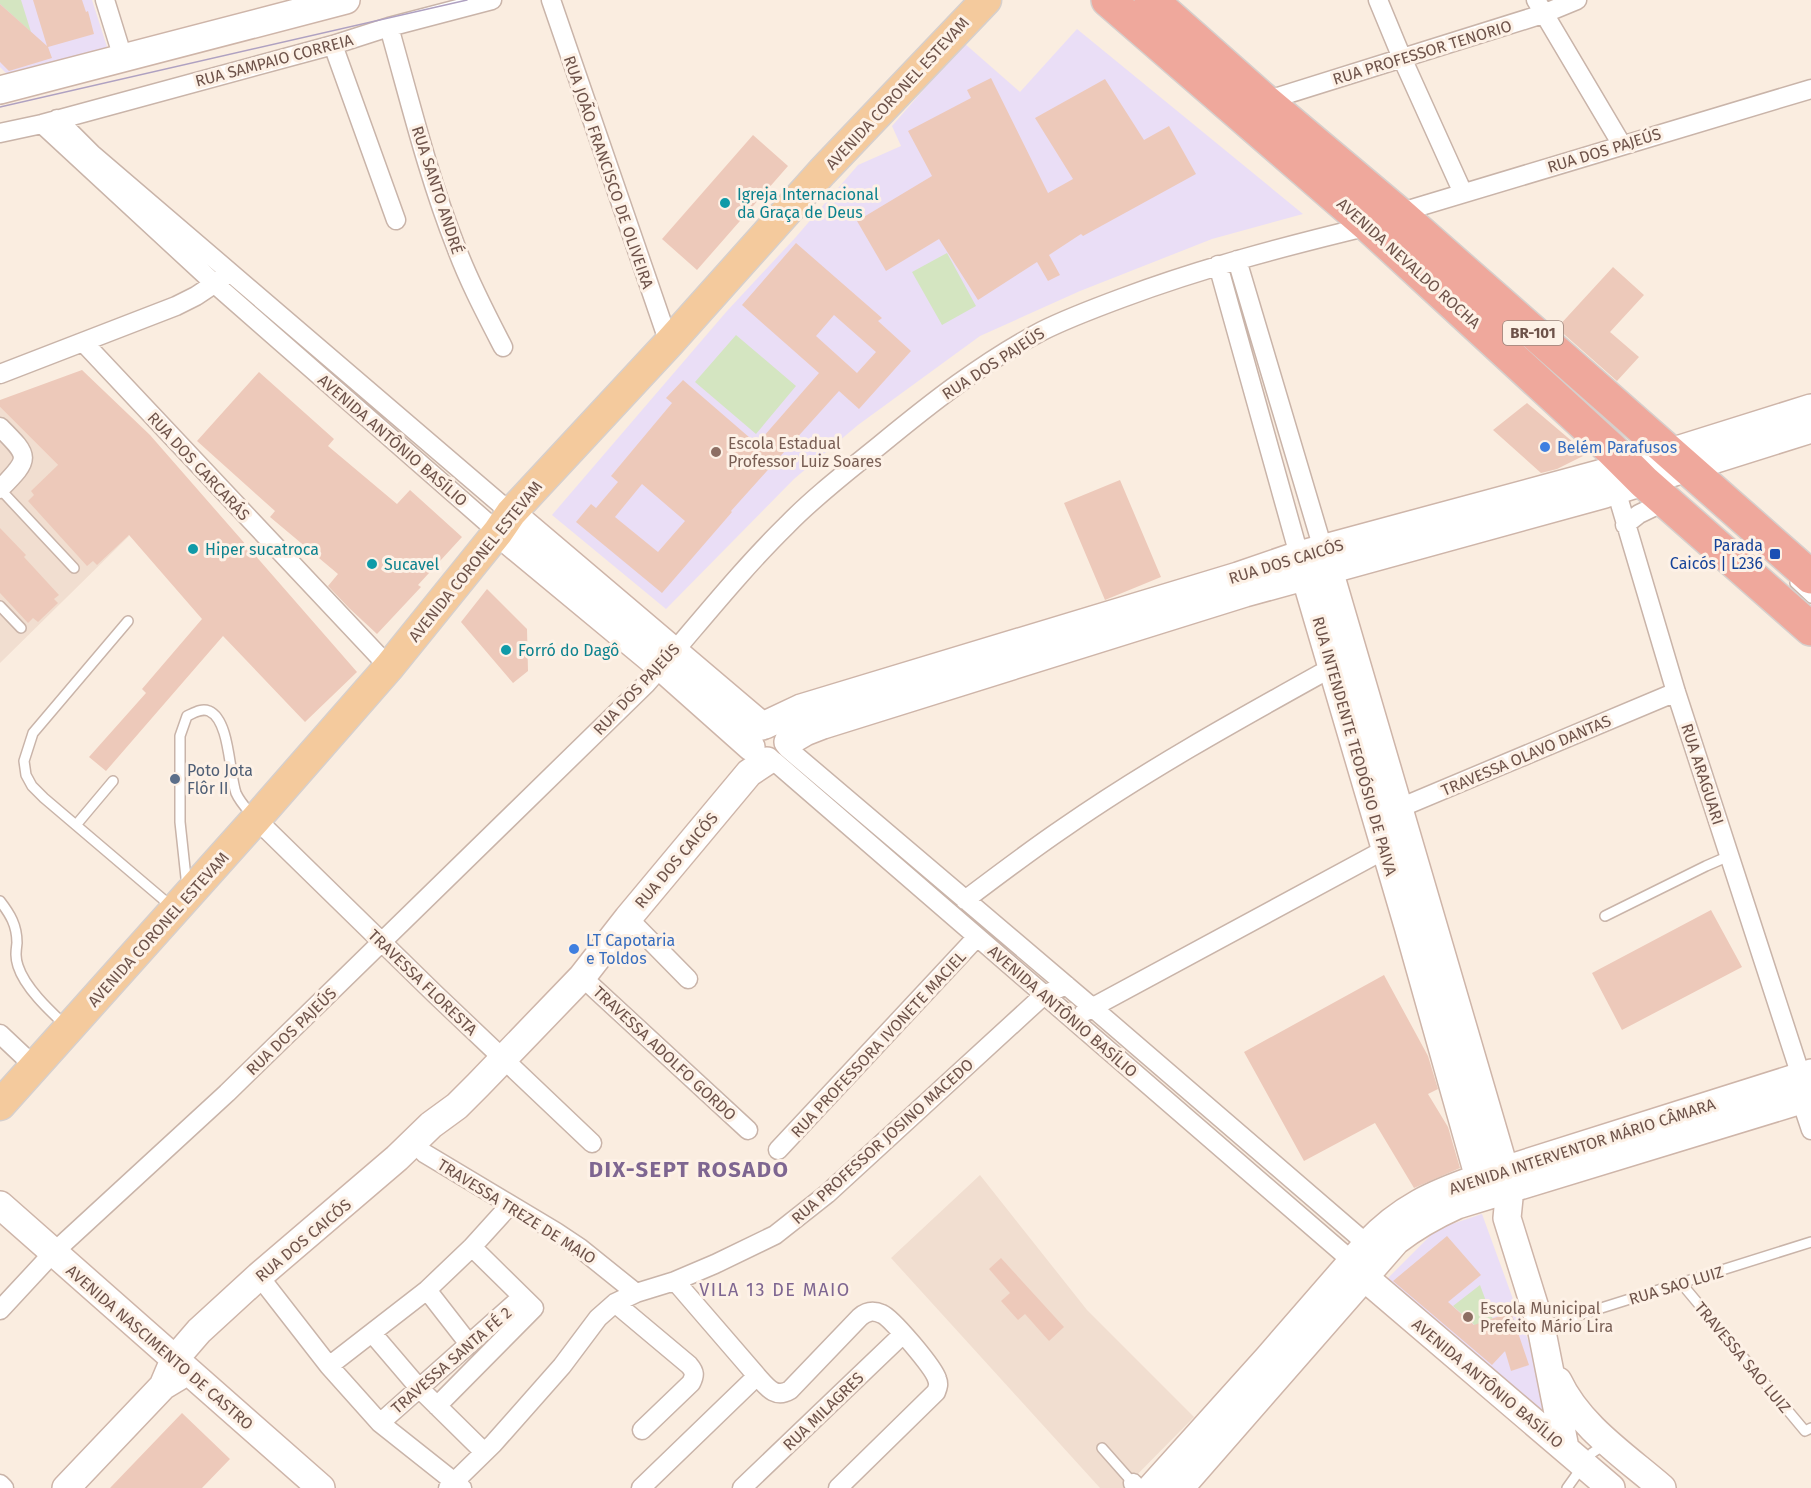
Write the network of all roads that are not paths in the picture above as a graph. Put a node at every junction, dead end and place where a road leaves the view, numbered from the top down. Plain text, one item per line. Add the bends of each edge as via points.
1 (105, 0) edge
2 (346, 0) edge
3 (492, 0) edge
4 (550, 0) edge
5 (986, 0) edge
6 (1108, 0) edge
7 (1151, 0) edge
8 (1378, 0) edge
9 (1577, 0) edge
10 (1539, 7) edge
11 (389, 27) junction
12 (333, 45) junction
13 (123, 58) junction
14 (1402, 58) junction
15 (4, 83) edge
16 (1811, 88) edge
17 (1265, 100) junction
18 (49, 122) junction
19 (0, 133) edge
20 (1622, 145) junction
21 (1463, 193) junction
22 (396, 220) dead end
23 (1384, 220) junction
24 (1237, 260) junction
25 (1218, 265) junction
26 (230, 272) junction
27 (215, 284) junction
28 (84, 343) junction
29 (669, 344) junction
30 (503, 347) dead end
31 (0, 374) edge
32 (1811, 408) edge
33 (0, 427) edge
34 (1811, 429) edge
35 (1651, 477) junction
36 (0, 489) edge
37 (505, 523) junction
38 (1625, 525) junction
39 (1314, 563) junction
40 (74, 568) dead end
41 (1798, 575) edge
42 (1811, 598) edge
43 (0, 606) edge
44 (128, 621) dead end
45 (21, 628) dead end
46 (1811, 629) edge
47 (667, 659) junction
48 (1343, 664) junction
49 (389, 667) junction
50 (1676, 692) junction
51 (766, 748) junction
52 (113, 781) dead end
53 (1387, 813) junction
54 (256, 819) junction
55 (76, 825) junction
56 (1396, 843) junction
57 (1730, 856) junction
58 (965, 900) junction
59 (0, 901) edge
60 (181, 903) junction
61 (1605, 916) dead end
62 (628, 918) junction
63 (977, 937) junction
64 (382, 943) junction
65 (582, 977) junction
66 (688, 979) dead end
67 (1066, 985) junction
68 (1044, 995) junction
69 (1093, 1008) junction
70 (1071, 1018) junction
71 (68, 1028) junction
72 (0, 1034) edge
73 (503, 1059) junction
74 (34, 1066) junction
75 (1806, 1087) edge
76 (0, 1105) edge
77 (457, 1106) junction
78 (748, 1130) dead end
79 (1811, 1130) edge
80 (592, 1143) dead end
81 (778, 1150) dead end
82 (424, 1153) junction
83 (1495, 1183) junction
84 (0, 1205) edge
85 (510, 1205) junction
86 (1811, 1242) edge
87 (472, 1247) junction
88 (53, 1253) junction
89 (1361, 1261) junction
90 (675, 1281) junction
91 (1682, 1283) junction
92 (265, 1284) junction
93 (427, 1290) junction
94 (636, 1293) junction
95 (522, 1297) junction
96 (615, 1303) junction
97 (0, 1310) edge
98 (1541, 1327) junction
99 (372, 1333) junction
100 (903, 1334) junction
101 (469, 1344) junction
102 (1549, 1364) junction
103 (181, 1365) junction
104 (329, 1366) junction
105 (757, 1377) junction
106 (419, 1388) junction
107 (437, 1406) junction
108 (380, 1423) junction
109 (642, 1430) dead end
110 (1808, 1430) edge
111 (1611, 1443) junction
112 (1102, 1448) dead end
113 (484, 1452) junction
114 (1575, 1457) junction
115 (0, 1484) edge
116 (455, 1486) edge
117 (1140, 1486) edge
118 (4, 1488) edge
119 (66, 1488) edge
120 (321, 1488) edge
121 (641, 1488) edge
122 (742, 1488) edge
123 (838, 1488) edge
124 (1180, 1488) edge
125 (1567, 1488) edge
126 (1611, 1488) edge
127 (1662, 1488) edge

1 - 13 street
2 - 13 street
3 - 11 street, RUA SAMPAIO CORREIA
4 - 29 street, RUA JOÃO FRANCISCO DE OLIVEIRA
5 - 29 main road, AVENIDA CORONEL ESTEVAM via 822,172
6 - 23 highway, AVENIDA NEVALDO ROCHA / BR-101
7 - 17 highway, AVENIDA NEVALDO ROCHA / BR-101
8 - 14 street
9 - 10 street, RUA PROFESSOR TENORIO
10 - 14 street, RUA PROFESSOR TENORIO
10 - 20 street
11 - 12 street, RUA SAMPAIO CORREIA
11 - 30 street, RUA SANTO ANDRÉ via 456,248
12 - 18 street, RUA SAMPAIO CORREIA
12 - 22 street
13 - 15 street
14 - 17 street, RUA PROFESSOR TENORIO
14 - 21 street
16 - 20 street, RUA DOS PAJEÚS
17 - 23 highway, AVENIDA NEVALDO ROCHA / BR-101
18 - 19 street, RUA SAMPAIO CORREIA
18 - 26 street, AVENIDA ANTÔNIO BASÍLIO
18 - 27 street, AVENIDA ANTÔNIO BASÍLIO
20 - 21 street, RUA DOS PAJEÚS
21 - 23 street, RUA DOS PAJEÚS
23 - 24 street, RUA DOS PAJEÚS
23 - 35 highway, AVENIDA NEVALDO ROCHA / BR-101
24 - 25 street, RUA DOS PAJEÚS
24 - 39 street, RUA INTENDENTE TEODÓSIO DE PAIVA
25 - 39 street, RUA INTENDENTE TEODÓSIO DE PAIVA
25 - 47 street, RUA DOS PAJEÚS via 1076,315 1018,344 966,377 787,524
26 - 27 street
26 - 37 street, AVENIDA ANTÔNIO BASÍLIO
27 - 28 street via 176,306
27 - 37 street, AVENIDA ANTÔNIO BASÍLIO
28 - 31 street
28 - 49 street, RUA DOS CARCARÁS
29 - 37 main road, AVENIDA CORONEL ESTEVAM
32 - 35 street, RUA DOS CAICÓS
33 - 36 street via 23,454 17,472
34 - 35 street, RUA DOS CAICÓS
35 - 38 street, RUA ARAGUARI
35 - 38 street via 1639,514
35 - 39 street, RUA DOS CAICÓS
35 - 41 highway, AVENIDA NEVALDO ROCHA / BR-101
35 - 46 highway, AVENIDA NEVALDO ROCHA / BR-101
36 - 40 lane
37 - 47 street, AVENIDA ANTÔNIO BASÍLIO
37 - 49 main road, AVENIDA CORONEL ESTEVAM
38 - 50 street, RUA ARAGUARI
39 - 48 street, RUA INTENDENTE TEODÓSIO DE PAIVA
39 - 51 street, RUA DOS CAICÓS via 823,725
41 - 42 lane
43 - 45 lane
44 - 55 lane via 33,733 27,747 24,762 32,786
47 - 51 street, AVENIDA ANTÔNIO BASÍLIO
47 - 64 street, RUA DOS PAJEÚS
48 - 53 street, RUA INTENDENTE TEODÓSIO DE PAIVA
48 - 58 street via 1218,731 1139,779
49 - 54 main road, AVENIDA CORONEL ESTEVAM
50 - 53 street, TRAVESSA OLAVO DANTAS
50 - 57 street, RUA ARAGUARI
51 - 58 street, AVENIDA ANTÔNIO BASÍLIO
51 - 62 street, RUA DOS CAICÓS
51 - 63 street, AVENIDA ANTÔNIO BASÍLIO
52 - 55 lane
53 - 56 street, RUA INTENDENTE TEODÓSIO DE PAIVA
54 - 60 main road, AVENIDA CORONEL ESTEVAM
54 - 60 lane via 236,792 218,718 208,711 187,716 180,736
54 - 64 street, TRAVESSA FLORESTA
55 - 60 lane
56 - 69 street
56 - 83 street, RUA INTENDENTE TEODÓSIO DE PAIVA
57 - 61 lane
57 - 75 street, RUA ARAGUARI
58 - 67 street, AVENIDA ANTÔNIO BASÍLIO
59 - 71 lane via 16,927 18,968 39,1000
60 - 71 main road, AVENIDA CORONEL ESTEVAM
62 - 65 street, RUA DOS CAICÓS
62 - 66 street
63 - 68 street, AVENIDA ANTÔNIO BASÍLIO
63 - 81 street, RUA PROFESSORA IVONETE MACIEL
64 - 73 street, TRAVESSA FLORESTA
64 - 88 street, RUA DOS PAJEÚS
65 - 73 street, RUA DOS CAICÓS
65 - 78 street, TRAVESSA ADOLFO GORDO
67 - 68 street, RUA PROFESSOR JOSINO MACEDO
67 - 69 street, AVENIDA ANTÔNIO BASÍLIO
68 - 70 street, AVENIDA ANTÔNIO BASÍLIO
68 - 90 street, RUA PROFESSOR JOSINO MACEDO via 798,1218 749,1249
69 - 70 street
69 - 89 street, AVENIDA ANTÔNIO BASÍLIO
70 - 89 street, AVENIDA ANTÔNIO BASÍLIO
71 - 74 main road, AVENIDA CORONEL ESTEVAM
72 - 74 street
73 - 77 street, RUA DOS CAICÓS
73 - 80 street, TRAVESSA FLORESTA
74 - 76 main road, AVENIDA CORONEL ESTEVAM
75 - 79 street, RUA ARAGUARI
75 - 83 street, AVENIDA INTERVENTOR MÁRIO CÂMARA
77 - 82 street, RUA DOS CAICÓS
77 - 92 street, RUA DOS CAICÓS via 431,1125
82 - 85 street, TRAVESSA TREZE DE MAIO
82 - 92 street, RUA DOS CAICÓS
83 - 89 street, AVENIDA INTERVENTOR MÁRIO CÂMARA
83 - 98 street, RUA INTENDENTE TEODÓSIO DE PAIVA
84 - 88 street, AVENIDA NASCIMENTO DE CASTRO
85 - 87 street
85 - 94 street, TRAVESSA TREZE DE MAIO via 580,1248
86 - 91 lane, RUA SAO LUIZ
87 - 93 street
87 - 95 street
88 - 97 street, RUA DOS PAJEÚS
88 - 103 street, AVENIDA NASCIMENTO DE CASTRO
89 - 114 street, AVENIDA ANTÔNIO BASÍLIO
89 - 117 street, AVENIDA INTERVENTOR MÁRIO CÂMARA
89 - 124 street, AVENIDA INTERVENTOR MÁRIO CÂMARA
90 - 94 street, RUA PROFESSOR JOSINO MACEDO
90 - 105 street
91 - 98 lane, RUA SAO LUIZ
91 - 110 lane, TRAVESSA SAO LUIZ
92 - 103 street, RUA DOS CAICÓS via 213,1341
92 - 104 street
93 - 99 street
93 - 101 street
94 - 96 street, RUA PROFESSOR JOSINO MACEDO
95 - 101 street, TRAVESSA SANTA FÉ 2
95 - 107 street via 534,1308
96 - 109 street via 694,1370 691,1383
96 - 113 street, RUA PROFESSOR JOSINO MACEDO
98 - 102 street, RUA INTENDENTE TEODÓSIO DE PAIVA
99 - 104 street
99 - 106 street
100 - 105 street via 886,1317 866,1312 786,1393 776,1394
100 - 122 street, RUA MILAGRES
100 - 123 street via 935,1374 936,1392
101 - 106 street, TRAVESSA SANTA FÉ 2
102 - 111 street, AVENIDA ANTÔNIO BASÍLIO via 1571,1405
102 - 114 street, RUA INTENDENTE TEODÓSIO DE PAIVA
103 - 119 street, RUA DOS CAICÓS
103 - 120 street, AVENIDA NASCIMENTO DE CASTRO
104 - 108 street
105 - 121 street
106 - 107 street
106 - 108 street, TRAVESSA SANTA FÉ 2
107 - 113 street
108 - 116 street
111 - 114 lane
111 - 127 street, AVENIDA ANTÔNIO BASÍLIO
112 - 117 lane
113 - 116 street, RUA PROFESSOR JOSINO MACEDO
114 - 125 lane
114 - 126 street, AVENIDA ANTÔNIO BASÍLIO
115 - 118 street

